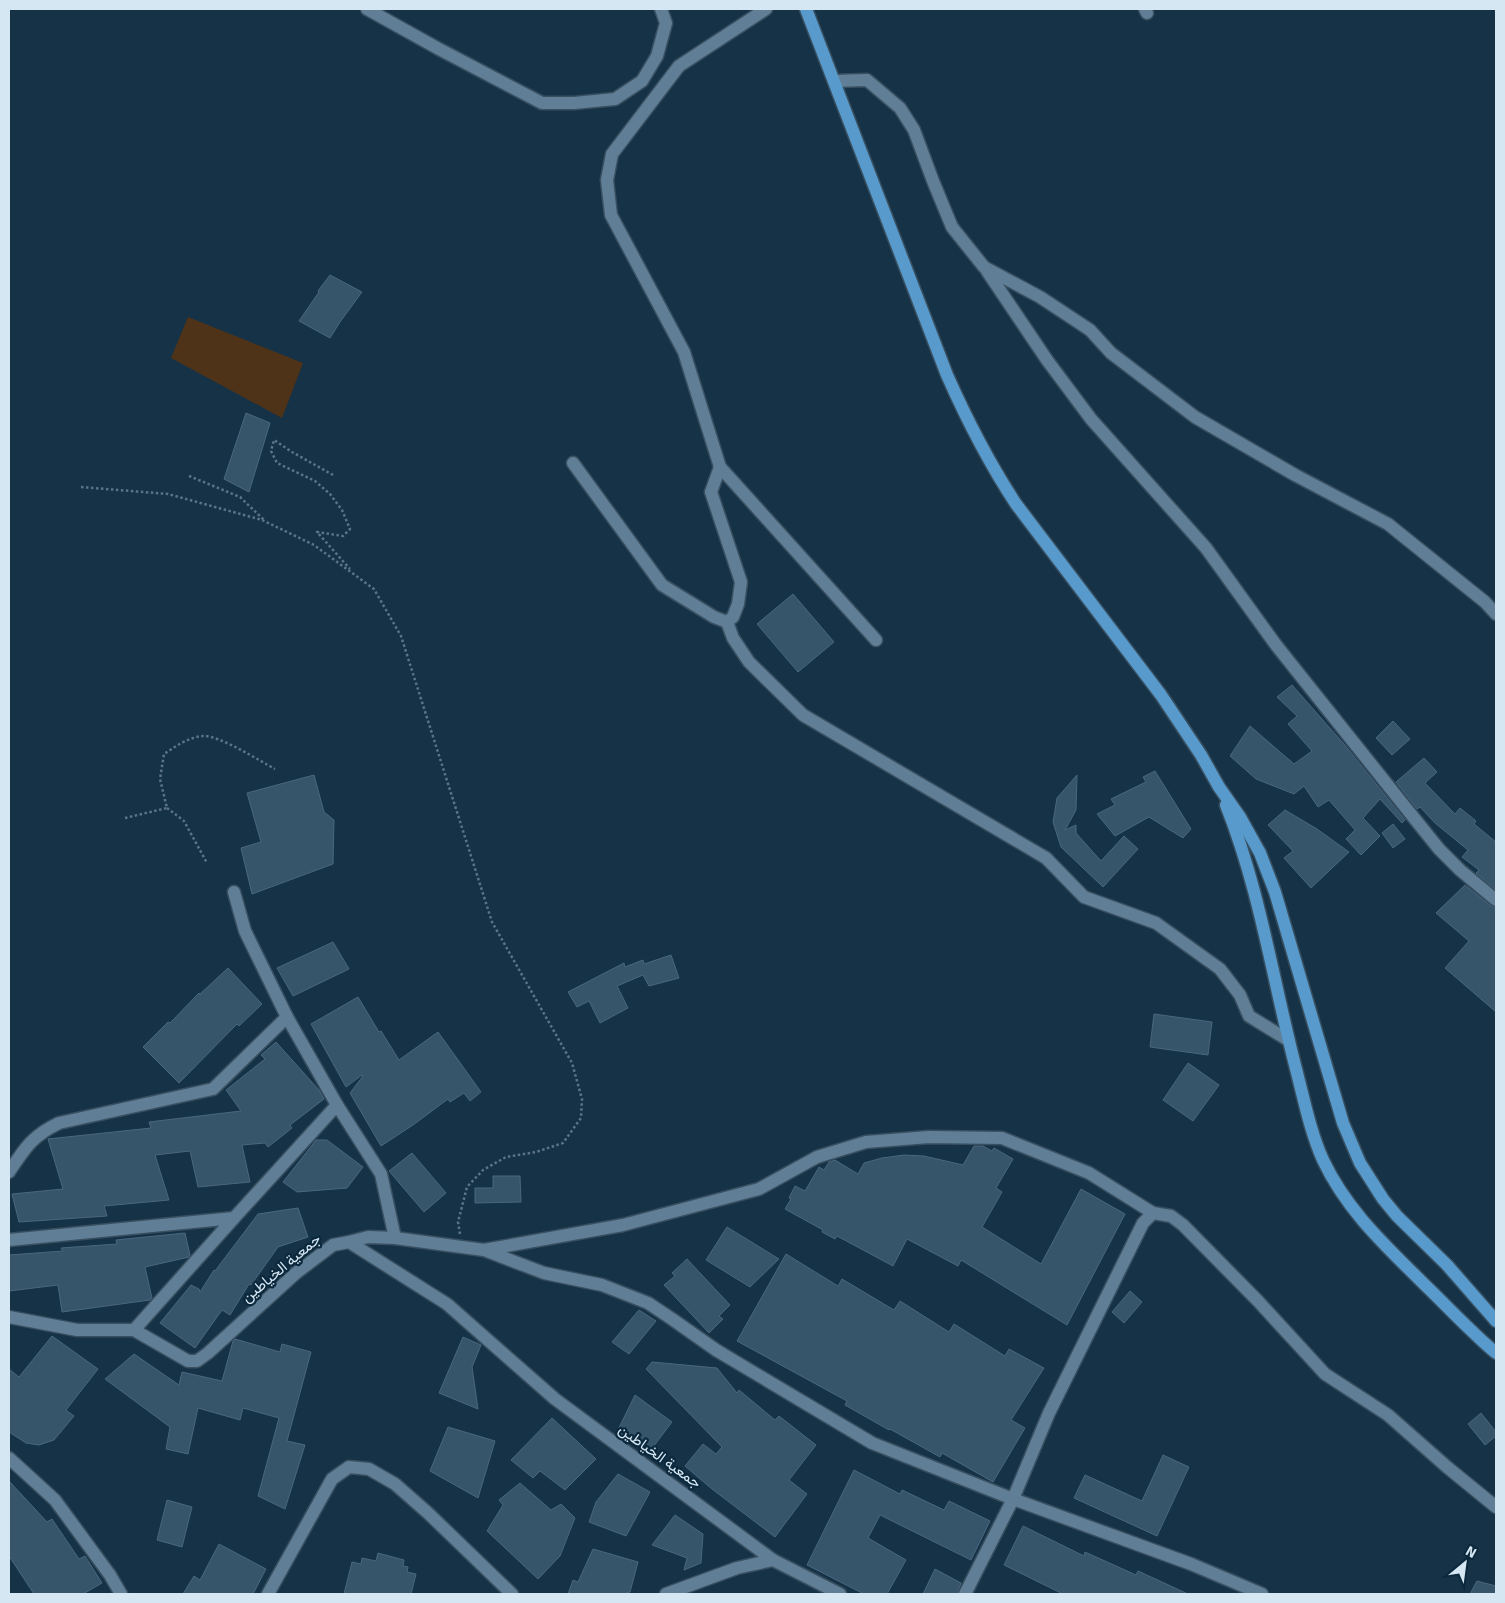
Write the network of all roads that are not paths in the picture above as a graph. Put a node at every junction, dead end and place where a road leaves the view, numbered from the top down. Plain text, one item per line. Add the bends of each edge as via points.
1 (367, 9) edge
2 (661, 9) edge
3 (766, 9) edge
4 (806, 9) edge
5 (834, 81) junction
6 (984, 267) junction
7 (573, 463) dead end
8 (720, 467) junction
9 (1496, 614) edge
10 (727, 622) junction
11 (876, 640) dead end
12 (1219, 787) junction
13 (234, 892) dead end
14 (1496, 900) edge
15 (287, 1017) junction
16 (1288, 1040) junction
17 (337, 1105) junction
18 (9, 1172) edge
19 (1153, 1213) junction
20 (234, 1218) junction
21 (395, 1238) junction
22 (9, 1240) edge
23 (350, 1242) junction
24 (484, 1250) junction
25 (9, 1317) edge
26 (1496, 1321) edge
27 (134, 1330) junction
28 (1496, 1353) edge
29 (9, 1458) edge
30 (1013, 1499) junction
31 (1496, 1507) edge
32 (773, 1560) junction
33 (121, 1594) edge
34 (268, 1594) edge
35 (512, 1594) edge
36 (666, 1594) edge
37 (840, 1594) edge
38 (965, 1594) edge
39 (1262, 1594) edge

1 - 2 street via 542,102 574,103 615,98 642,82 657,56 666,23
3 - 8 street via 679,66 612,154 607,180 611,215 684,352
4 - 5 main road
5 - 6 street via 867,80 900,108 914,130 952,227
5 - 12 main road via 947,375 986,454 1033,528 1161,696
6 - 9 street via 1040,297 1090,330 1111,354 1195,417 1388,524
6 - 14 street via 1091,418 1206,548 1276,645 1439,849
7 - 10 street via 662,585
8 - 10 street via 711,492 741,582 738,604 733,617
8 - 11 street
10 - 16 street via 749,662 803,715 1046,858 1084,897 1156,923 1220,969 1240,995 1249,1016
12 - 16 main road via 1253,884
12 - 26 main road via 1250,833 1276,892 1343,1123 1360,1163 1397,1216
13 - 15 street via 245,931
15 - 17 street
15 - 18 street via 213,1089 59,1124 42,1131 25,1147
16 - 28 main road via 1311,1128 1335,1183 1350,1206 1385,1247
17 - 20 street
17 - 21 street via 381,1174
19 - 24 street via 1089,1173 1002,1138 929,1137 866,1142 817,1157 759,1189 623,1225
19 - 30 street via 1143,1223 1049,1413
19 - 31 street via 1170,1216 1183,1225 1325,1374 1388,1415
20 - 22 street
20 - 27 street
21 - 23 street via 368,1237
21 - 24 street
23 - 27 street, جمعية الخياطين via 333,1245 296,1273 197,1361 188,1361
23 - 32 street, جمعية الخياطين via 447,1304 555,1399
24 - 30 street via 544,1273 602,1285 648,1303 716,1350 872,1443
25 - 27 street via 77,1330
29 - 33 street via 55,1500
30 - 38 street
30 - 39 street via 1191,1564
32 - 36 street via 737,1568
32 - 37 street, جمعية الخياطين
34 - 35 street via 332,1479 349,1467 369,1469 396,1484

